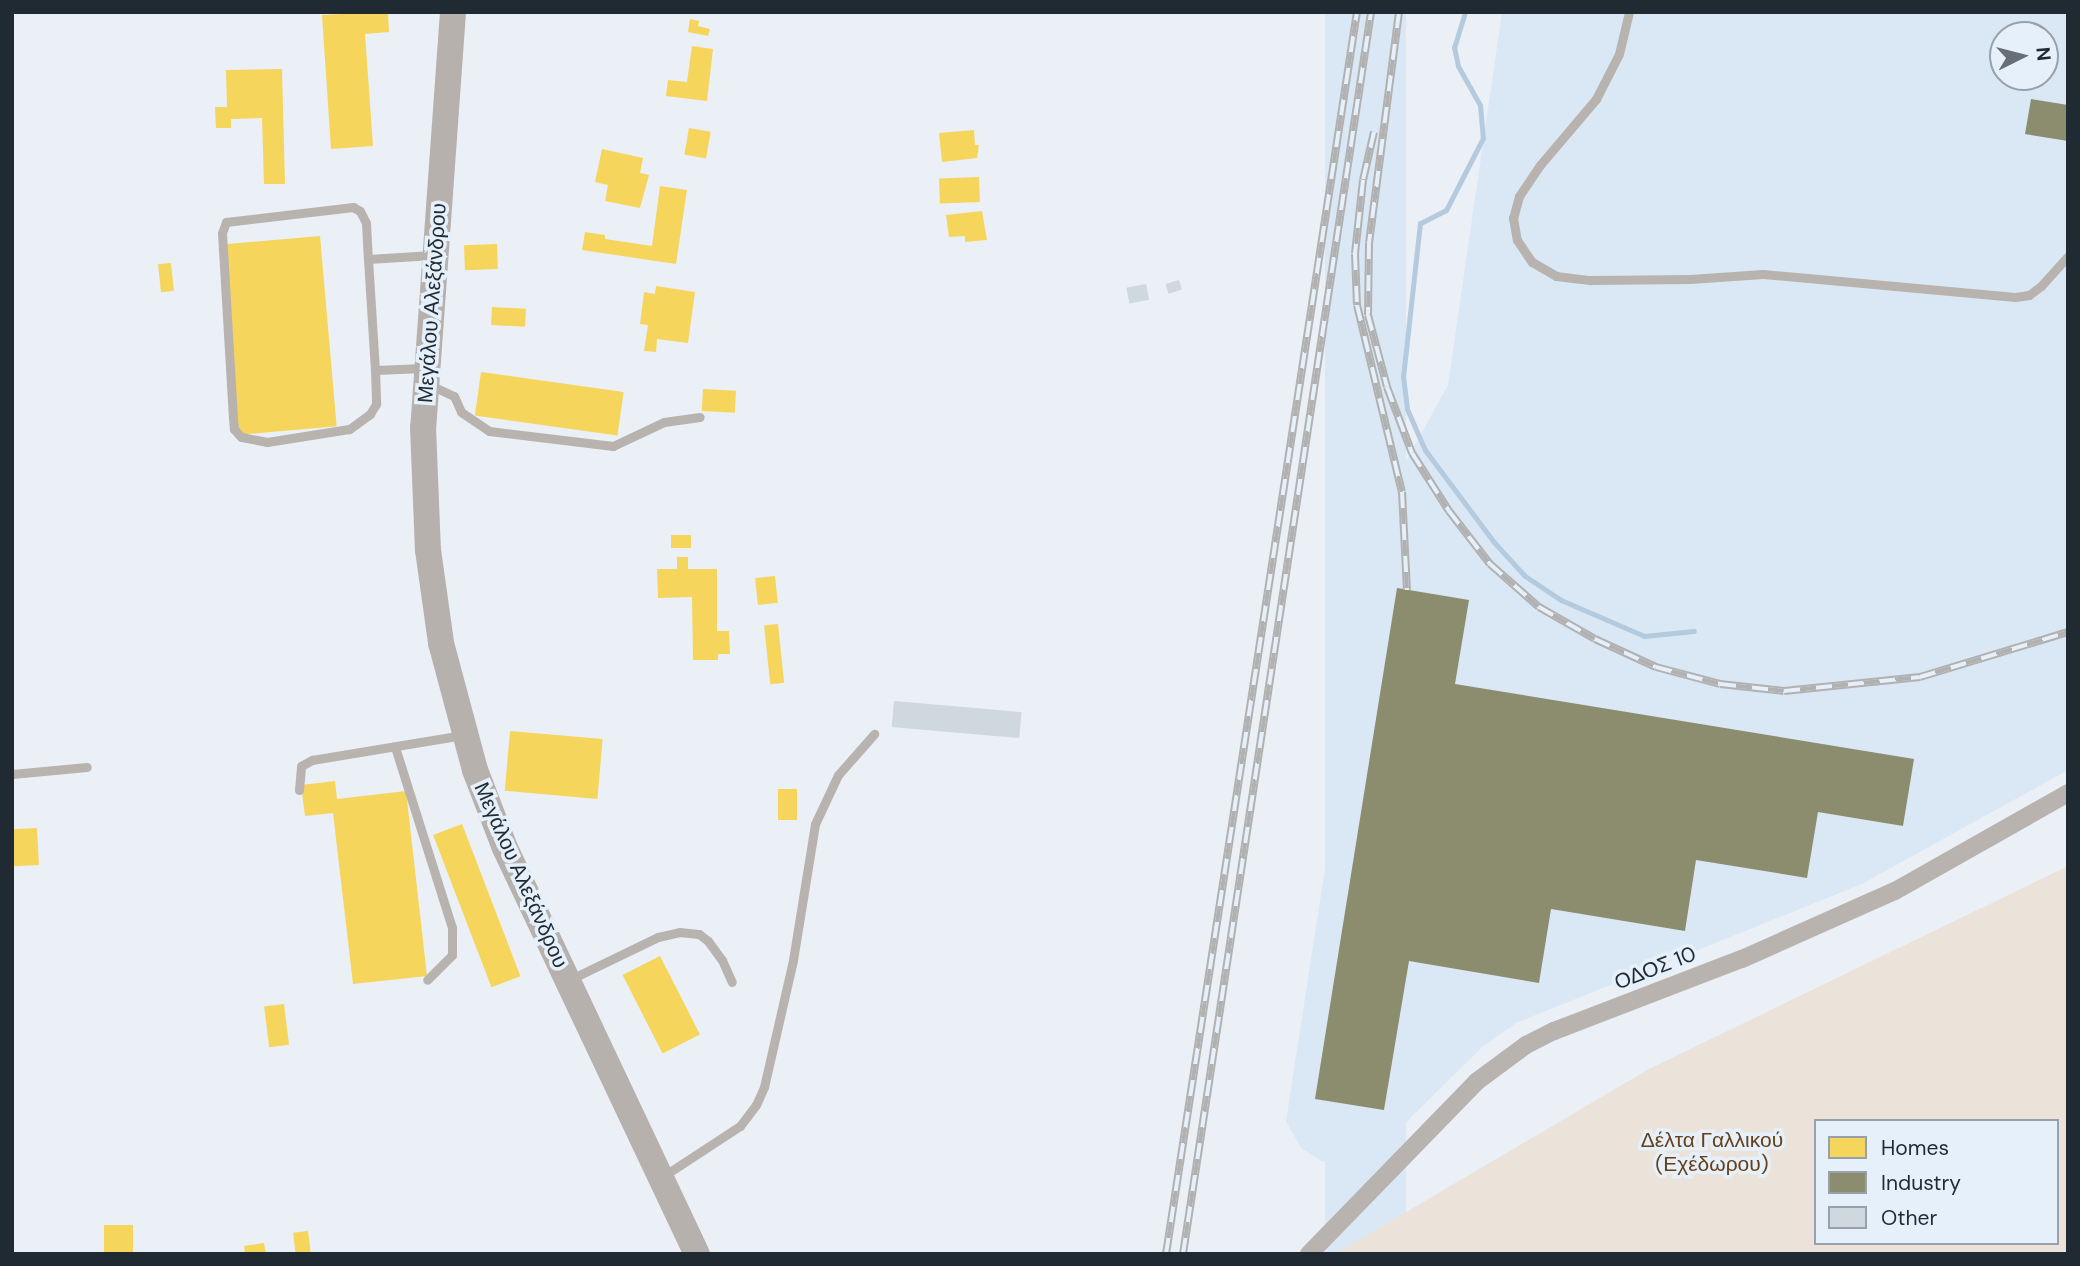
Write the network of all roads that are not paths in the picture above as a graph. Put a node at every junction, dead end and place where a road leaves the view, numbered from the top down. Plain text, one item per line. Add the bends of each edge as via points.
1 (453, 12) edge
2 (1629, 12) edge
3 (435, 255) junction
4 (2068, 256) edge
5 (368, 259) junction
6 (375, 370) junction
7 (425, 375) junction
8 (700, 417) dead end
9 (465, 734) junction
10 (874, 734) dead end
11 (395, 747) junction
12 (87, 767) dead end
13 (12, 774) edge
14 (299, 790) dead end
15 (2068, 793) edge
16 (427, 980) dead end
17 (568, 981) junction
18 (732, 982) dead end
19 (661, 1178) junction
20 (696, 1254) edge
21 (1309, 1254) edge

1 - 3 street, Μεγάλου Αλεξάνδρου
2 - 4 lane via 1619,54 1596,99 1519,196 1513,218 1517,240 1532,262 1556,276 1590,280 1763,274 2015,297 2029,295 2041,286
3 - 5 lane
3 - 7 street, Μεγάλου Αλεξάνδρου
5 - 6 lane
5 - 6 lane via 366,223 353,208 226,222 222,233 234,429 241,437 267,442 349,429 376,404
6 - 7 lane
7 - 8 lane via 454,396 461,412 489,431 613,446 664,422
7 - 9 street, Μεγάλου Αλεξάνδρου via 428,550 441,643
9 - 11 lane
9 - 17 street, Μεγάλου Αλεξάνδρου via 505,848
10 - 19 lane via 838,775 815,824 793,960 756,1105 740,1126
11 - 14 lane via 312,760 301,766
11 - 16 lane via 453,928 452,955
12 - 13 lane
15 - 21 street, ΟΔΟΣ 10 via 1895,891 1742,960 1526,1045 1476,1082
17 - 18 lane via 658,937 679,932 699,934 708,941
17 - 19 street, Μεγάλου Αλεξάνδρου
19 - 20 street, Μεγάλου Αλεξάνδρου

